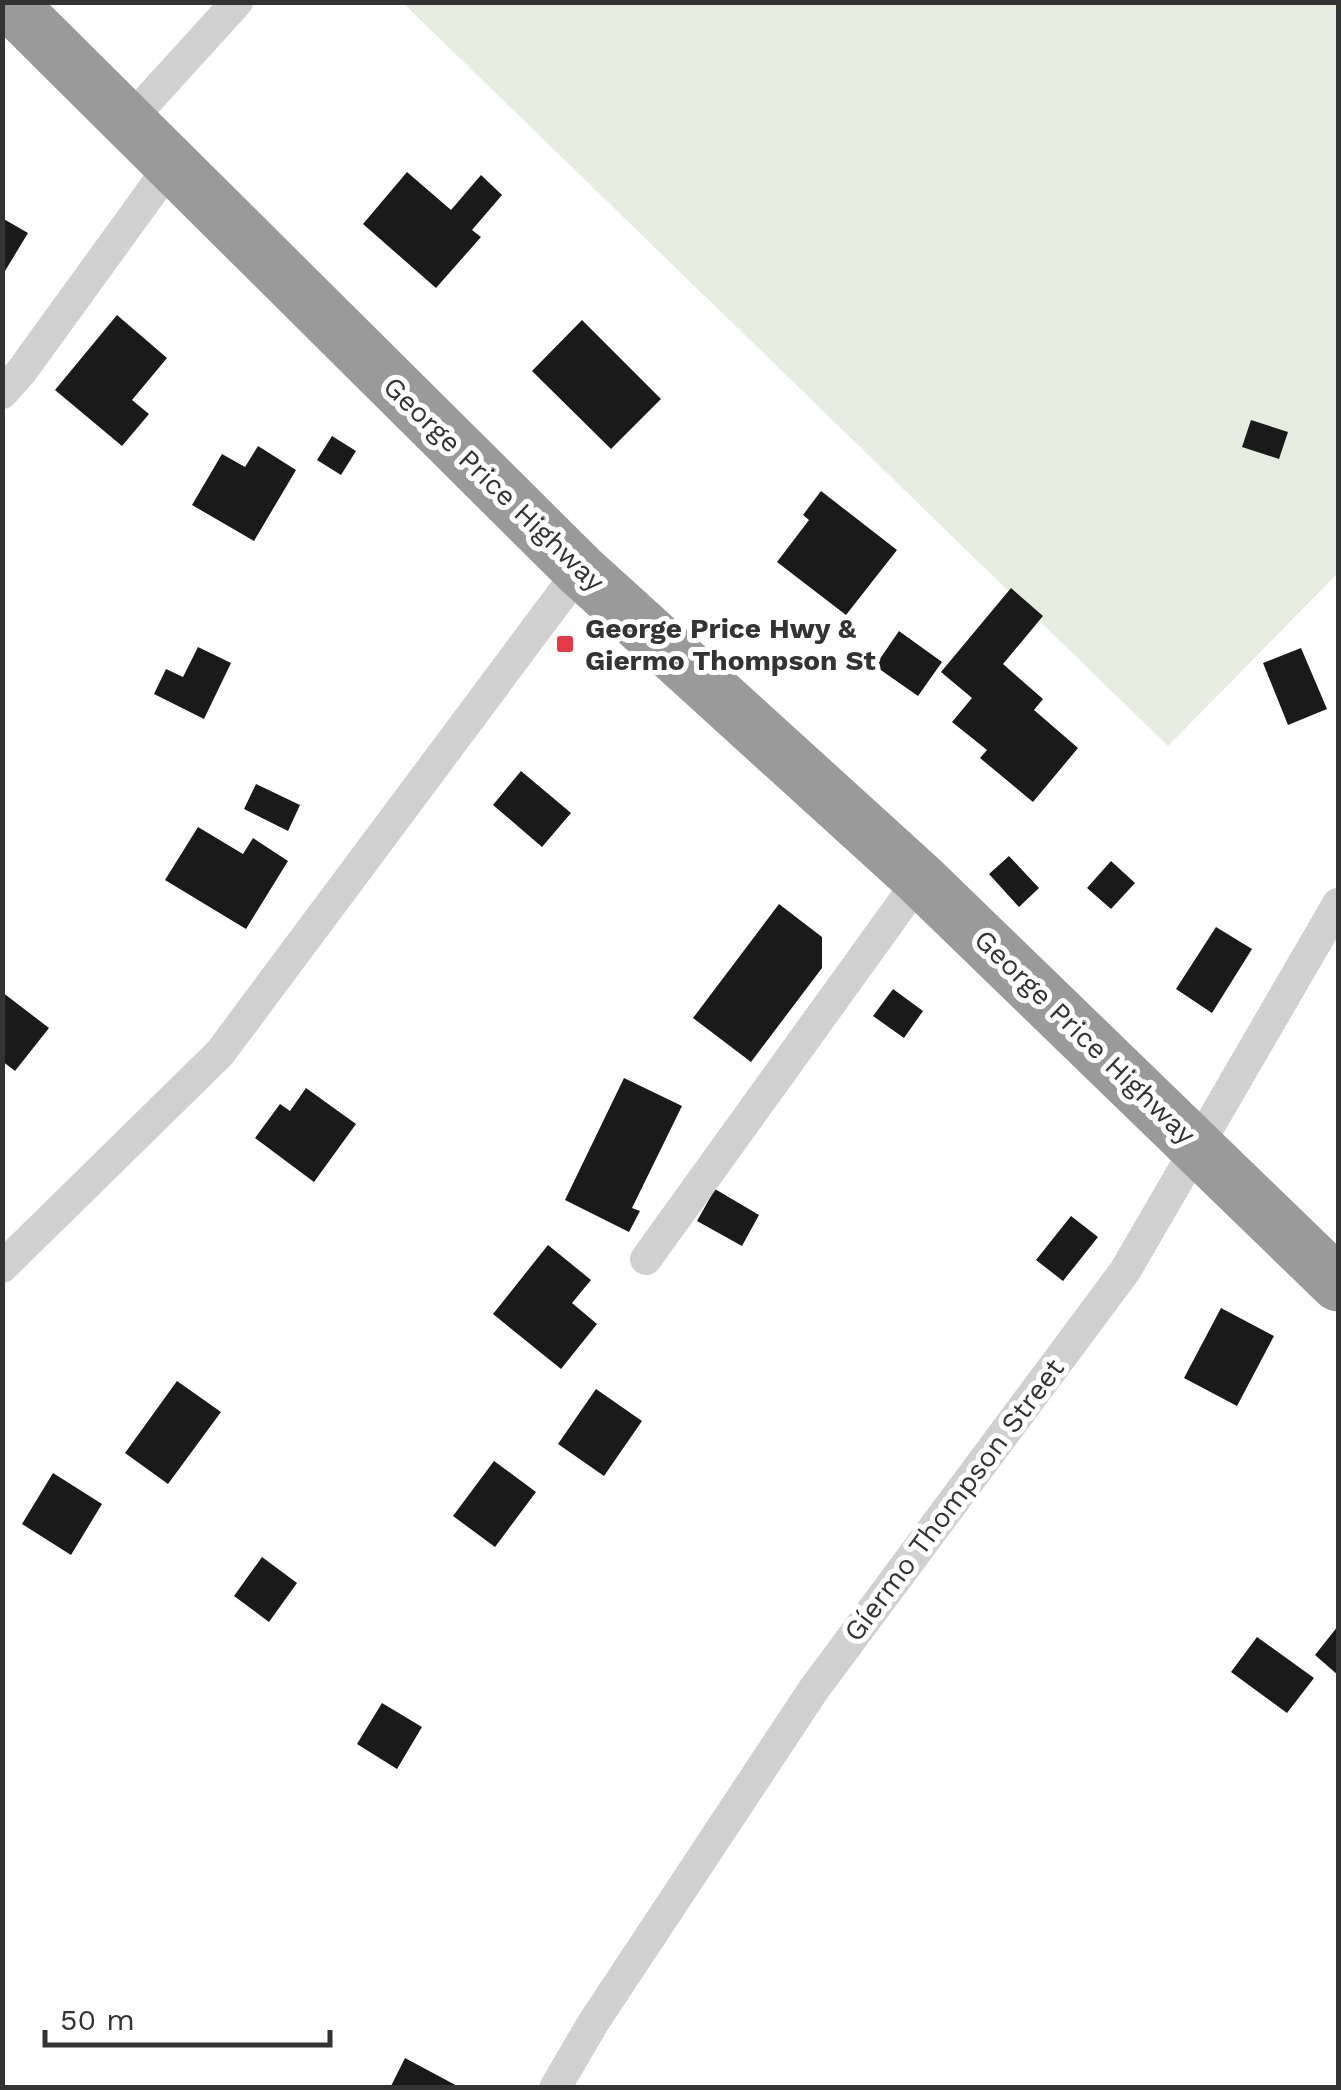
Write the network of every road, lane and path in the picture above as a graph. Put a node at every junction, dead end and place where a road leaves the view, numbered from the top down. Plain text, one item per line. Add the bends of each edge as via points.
1 (8, 2) edge
2 (238, 2) edge
3 (127, 123) junction
4 (171, 165) junction
5 (2, 392) edge
6 (580, 570) junction
7 (920, 879) junction
8 (1338, 904) edge
9 (1198, 1146) junction
10 (646, 1259) dead end
11 (2, 1267) edge
12 (1338, 1284) edge
13 (555, 2088) edge

1 - 3 highway, George Price Highway
2 - 3 street
3 - 4 highway, George Price Highway
4 - 5 street
4 - 6 highway, George Price Highway
6 - 7 highway, George Price Highway
6 - 11 street via 220,1053
7 - 9 highway, George Price Highway
7 - 10 street
8 - 9 street, Gíermo Thompson Street
9 - 12 highway, George Price Highway
9 - 13 street, Gíermo Thompson Street via 1125,1271 814,1689

